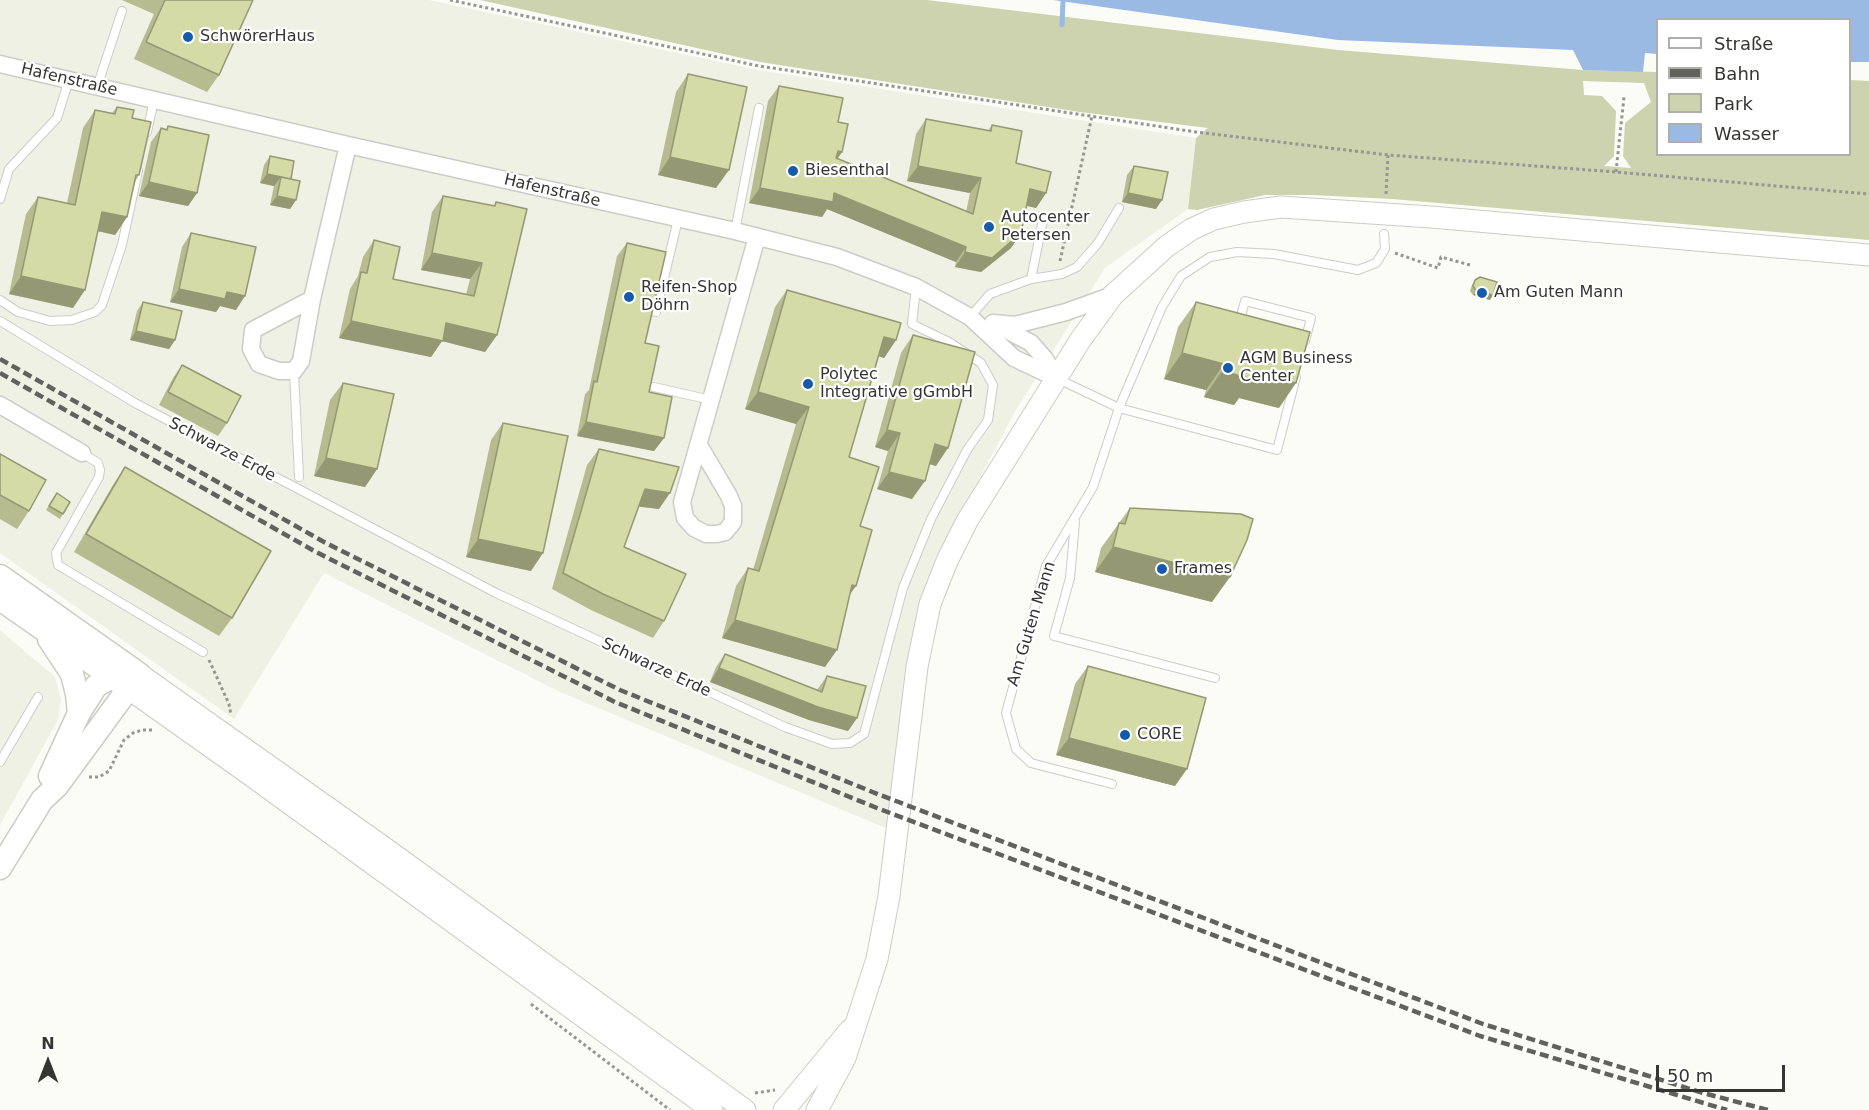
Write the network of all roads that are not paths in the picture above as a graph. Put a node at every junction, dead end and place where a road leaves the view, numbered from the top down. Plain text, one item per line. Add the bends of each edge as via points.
1 (123, 11) dead end
2 (0, 64) edge
3 (69, 80) junction
4 (97, 87) junction
5 (154, 100) junction
6 (759, 108) dead end
7 (144, 145) edge
8 (348, 145) junction
9 (139, 167) edge
10 (0, 199) edge
11 (1119, 208) dead end
12 (678, 219) junction
13 (1043, 220) dead end
14 (735, 231) junction
15 (1384, 234) dead end
16 (756, 237) junction
17 (1869, 255) edge
18 (1032, 279) junction
19 (916, 287) junction
20 (1113, 295) junction
21 (312, 299) junction
22 (0, 300) edge
23 (656, 312) edge
24 (970, 317) junction
25 (0, 321) edge
26 (993, 323) junction
27 (1248, 333) edge
28 (1293, 344) edge
29 (1298, 370) edge
30 (294, 371) junction
31 (1056, 378) junction
32 (654, 387) edge
33 (712, 400) junction
34 (0, 405) edge
35 (1119, 408) junction
36 (699, 445) junction
37 (82, 453) joint
38 (298, 477) dead end
39 (1075, 518) junction
40 (0, 576) edge
41 (0, 599) edge
42 (42, 628) junction
43 (203, 652) road end
44 (1215, 678) dead end
45 (126, 680) junction
46 (38, 697) dead end
47 (79, 713) junction
48 (0, 762) edge
49 (1112, 784) dead end
50 (42, 800) junction
51 (0, 868) edge
52 (856, 1023) junction
53 (819, 1109) edge
54 (712, 1110) edge
55 (745, 1110) edge
56 (784, 1110) edge

1 - 4 lane
2 - 3 street, Hafenstraße
3 - 4 street, Hafenstraße
3 - 10 lane via 57,118 12,163
4 - 5 street, Hafenstraße
5 - 7 lane
5 - 8 street, Hafenstraße
6 - 14 lane
8 - 12 street, Hafenstraße
8 - 21 street
9 - 22 lane via 122,245 102,305 95,312 72,320 50,321 18,312
11 - 18 lane via 1098,243 1077,267
12 - 14 street, Hafenstraße
12 - 23 lane
13 - 18 lane
14 - 16 street, Hafenstraße
15 - 35 lane, Am Guten Mann via 1385,249 1376,263 1358,270 1274,254 1237,252 1210,258 1181,276 1162,307
16 - 19 street, Hafenstraße via 837,258
16 - 33 street
17 - 20 street via 1281,207 1215,219 1192,229
18 - 24 lane via 990,294
19 - 24 street, Hafenstraße
19 - 25 lane, Schwarze Erde via 912,324 981,363 993,385 988,420 930,519 903,588 864,734 850,743 832,744 785,728 496,593 145,409
20 - 26 street, Hafenstraße via 1015,325
20 - 31 street
21 - 30 street via 302,360
21 - 30 street via 254,330 251,349 259,364
24 - 26 street, Hafenstraße
24 - 31 street, Hafenstraße via 1014,358
26 - 31 street, Hafenstraße via 1030,343
27 - 28 lane via 1237,330 1245,301 1311,318 1304,347
29 - 35 lane via 1277,450
30 - 38 lane
31 - 35 lane
31 - 52 street via 967,521 930,604 917,667 883,934
32 - 33 lane
33 - 36 street
34 - 37 street
35 - 39 lane, Am Guten Mann via 1094,488
36 - 36 street via 682,510 694,528 717,534 725,532 733,522 733,506
37 - 43 lane via 98,463 99,477 56,553 58,566
39 - 44 lane via 1070,578 1054,636
39 - 49 lane, Am Guten Mann via 1046,566 1006,713 1016,749 1032,763
40 - 45 main road
41 - 42 main road
42 - 45 main road
42 - 47 main road via 72,674
45 - 47 main road via 96,686
45 - 50 main road via 57,786
45 - 54 street
45 - 55 street via 386,849
46 - 48 lane
47 - 50 main road via 47,780
50 - 51 main road
52 - 53 street via 845,1058
52 - 56 street

